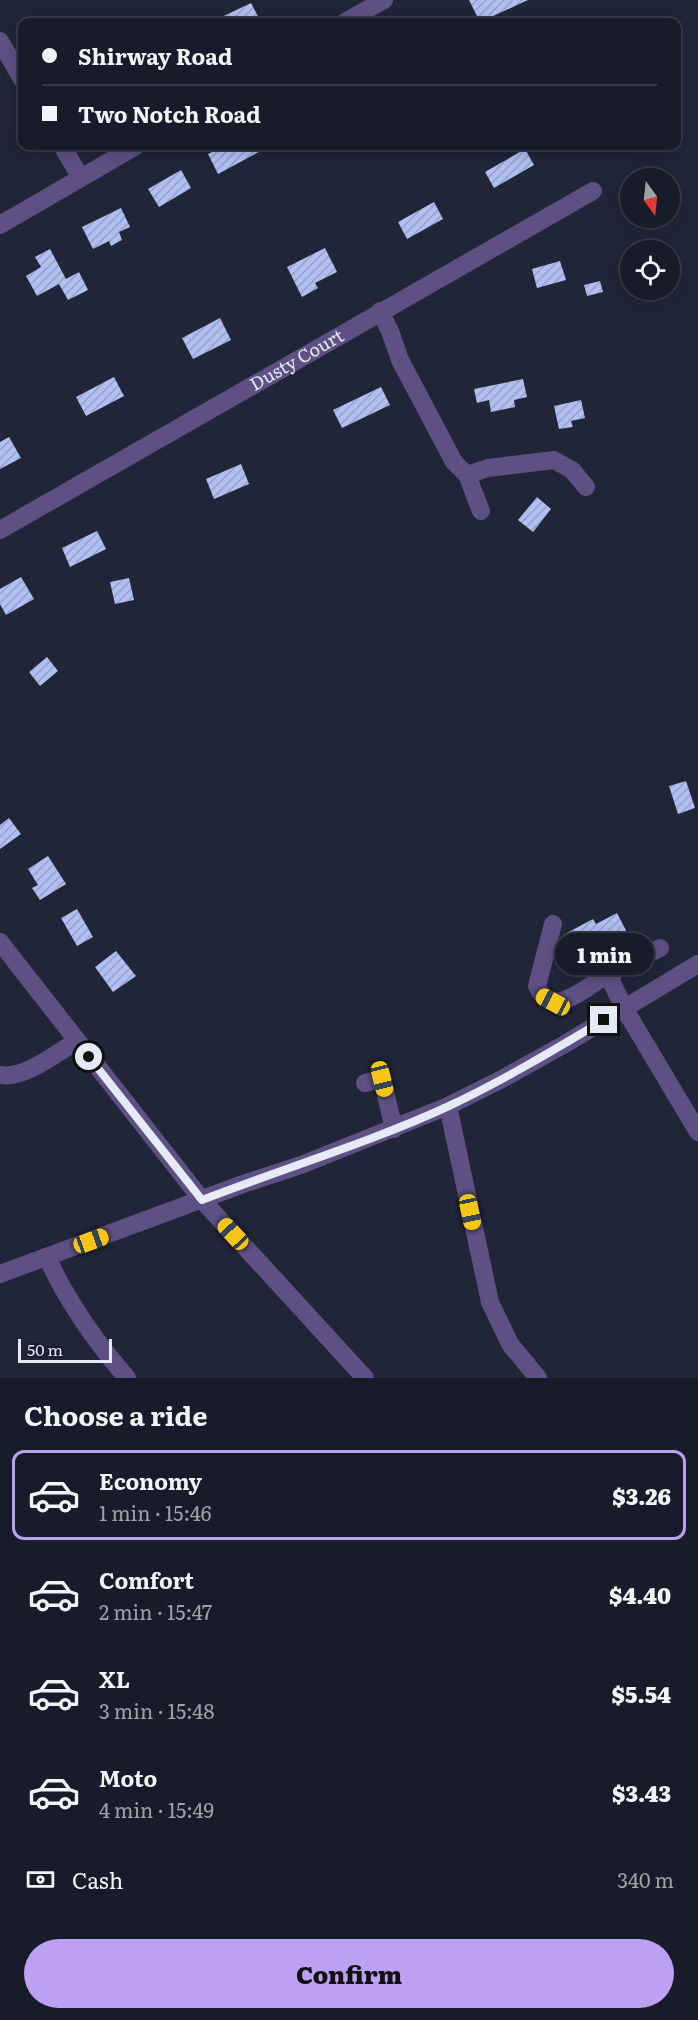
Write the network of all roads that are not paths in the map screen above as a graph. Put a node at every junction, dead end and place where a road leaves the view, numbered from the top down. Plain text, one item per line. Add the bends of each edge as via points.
1 (384, 0) edge
2 (352, 18) edge
3 (0, 41) edge
4 (18, 72) edge
5 (64, 150) edge
6 (129, 150) edge
7 (81, 178) junction
8 (593, 191) dead end
9 (0, 225) edge
10 (380, 312) junction
11 (467, 476) junction
12 (586, 488) dead end
13 (481, 511) dead end
14 (0, 530) edge
15 (553, 924) dead end
16 (0, 942) edge
17 (660, 948) dead end
18 (698, 964) edge
19 (611, 981) junction
20 (624, 1008) junction
21 (77, 1041) junction
22 (0, 1076) edge
23 (365, 1083) dead end
24 (448, 1106) junction
25 (394, 1129) junction
26 (698, 1132) edge
27 (202, 1200) junction
28 (46, 1257) junction
29 (0, 1274) edge
30 (127, 1378) edge
31 (365, 1378) edge
32 (538, 1378) edge

1 - 2 street
3 - 4 street
5 - 7 street
6 - 7 street
7 - 9 street
8 - 10 street, Dusty Court
10 - 11 street via 439,436
10 - 14 street, Dusty Court
11 - 12 street via 488,468 554,460 572,470
11 - 13 street
15 - 19 street via 537,986 542,996 553,1002 564,1001 603,977
16 - 21 street
17 - 19 street via 614,971
18 - 20 street
19 - 20 street
20 - 24 street
20 - 26 street
21 - 22 street via 23,1073
21 - 27 street
23 - 25 street via 382,1079
24 - 25 street
24 - 32 street via 490,1302 510,1344
25 - 27 street
27 - 28 street
27 - 31 street
28 - 29 street
28 - 30 street via 83,1320

